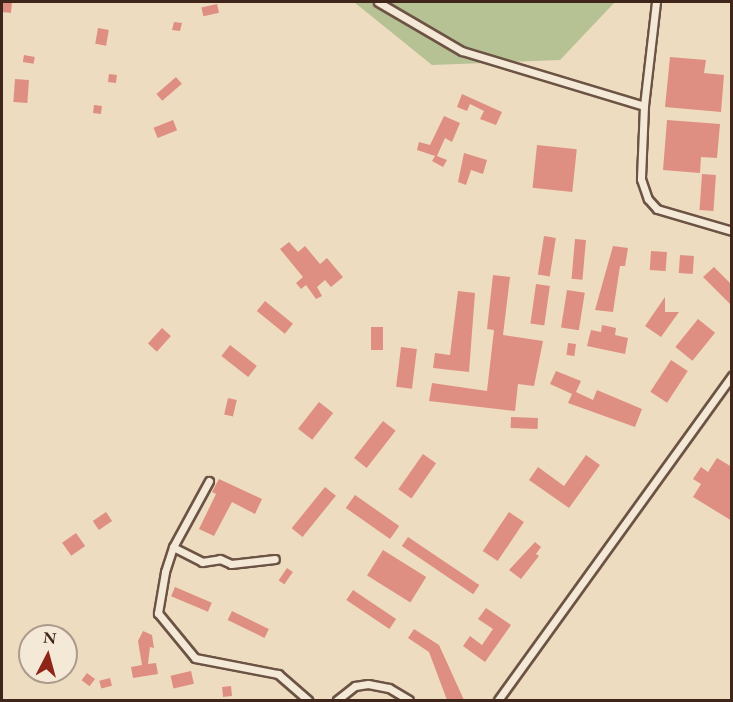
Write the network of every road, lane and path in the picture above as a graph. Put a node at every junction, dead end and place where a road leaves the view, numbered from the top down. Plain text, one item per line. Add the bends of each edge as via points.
1 (378, 2) edge
2 (656, 2) edge
3 (644, 106) junction
4 (732, 231) edge
5 (732, 376) edge
6 (209, 481) dead end
7 (173, 547) junction
8 (275, 559) dead end
9 (308, 700) edge
10 (337, 700) edge
11 (409, 700) edge
12 (498, 700) edge

1 - 3 street via 462,51
2 - 3 street
3 - 4 street via 641,179 648,199 666,212
5 - 12 street
6 - 7 street
7 - 8 street via 202,562
7 - 9 street via 158,614 195,658 278,674
10 - 11 street via 355,686 368,684 389,688

